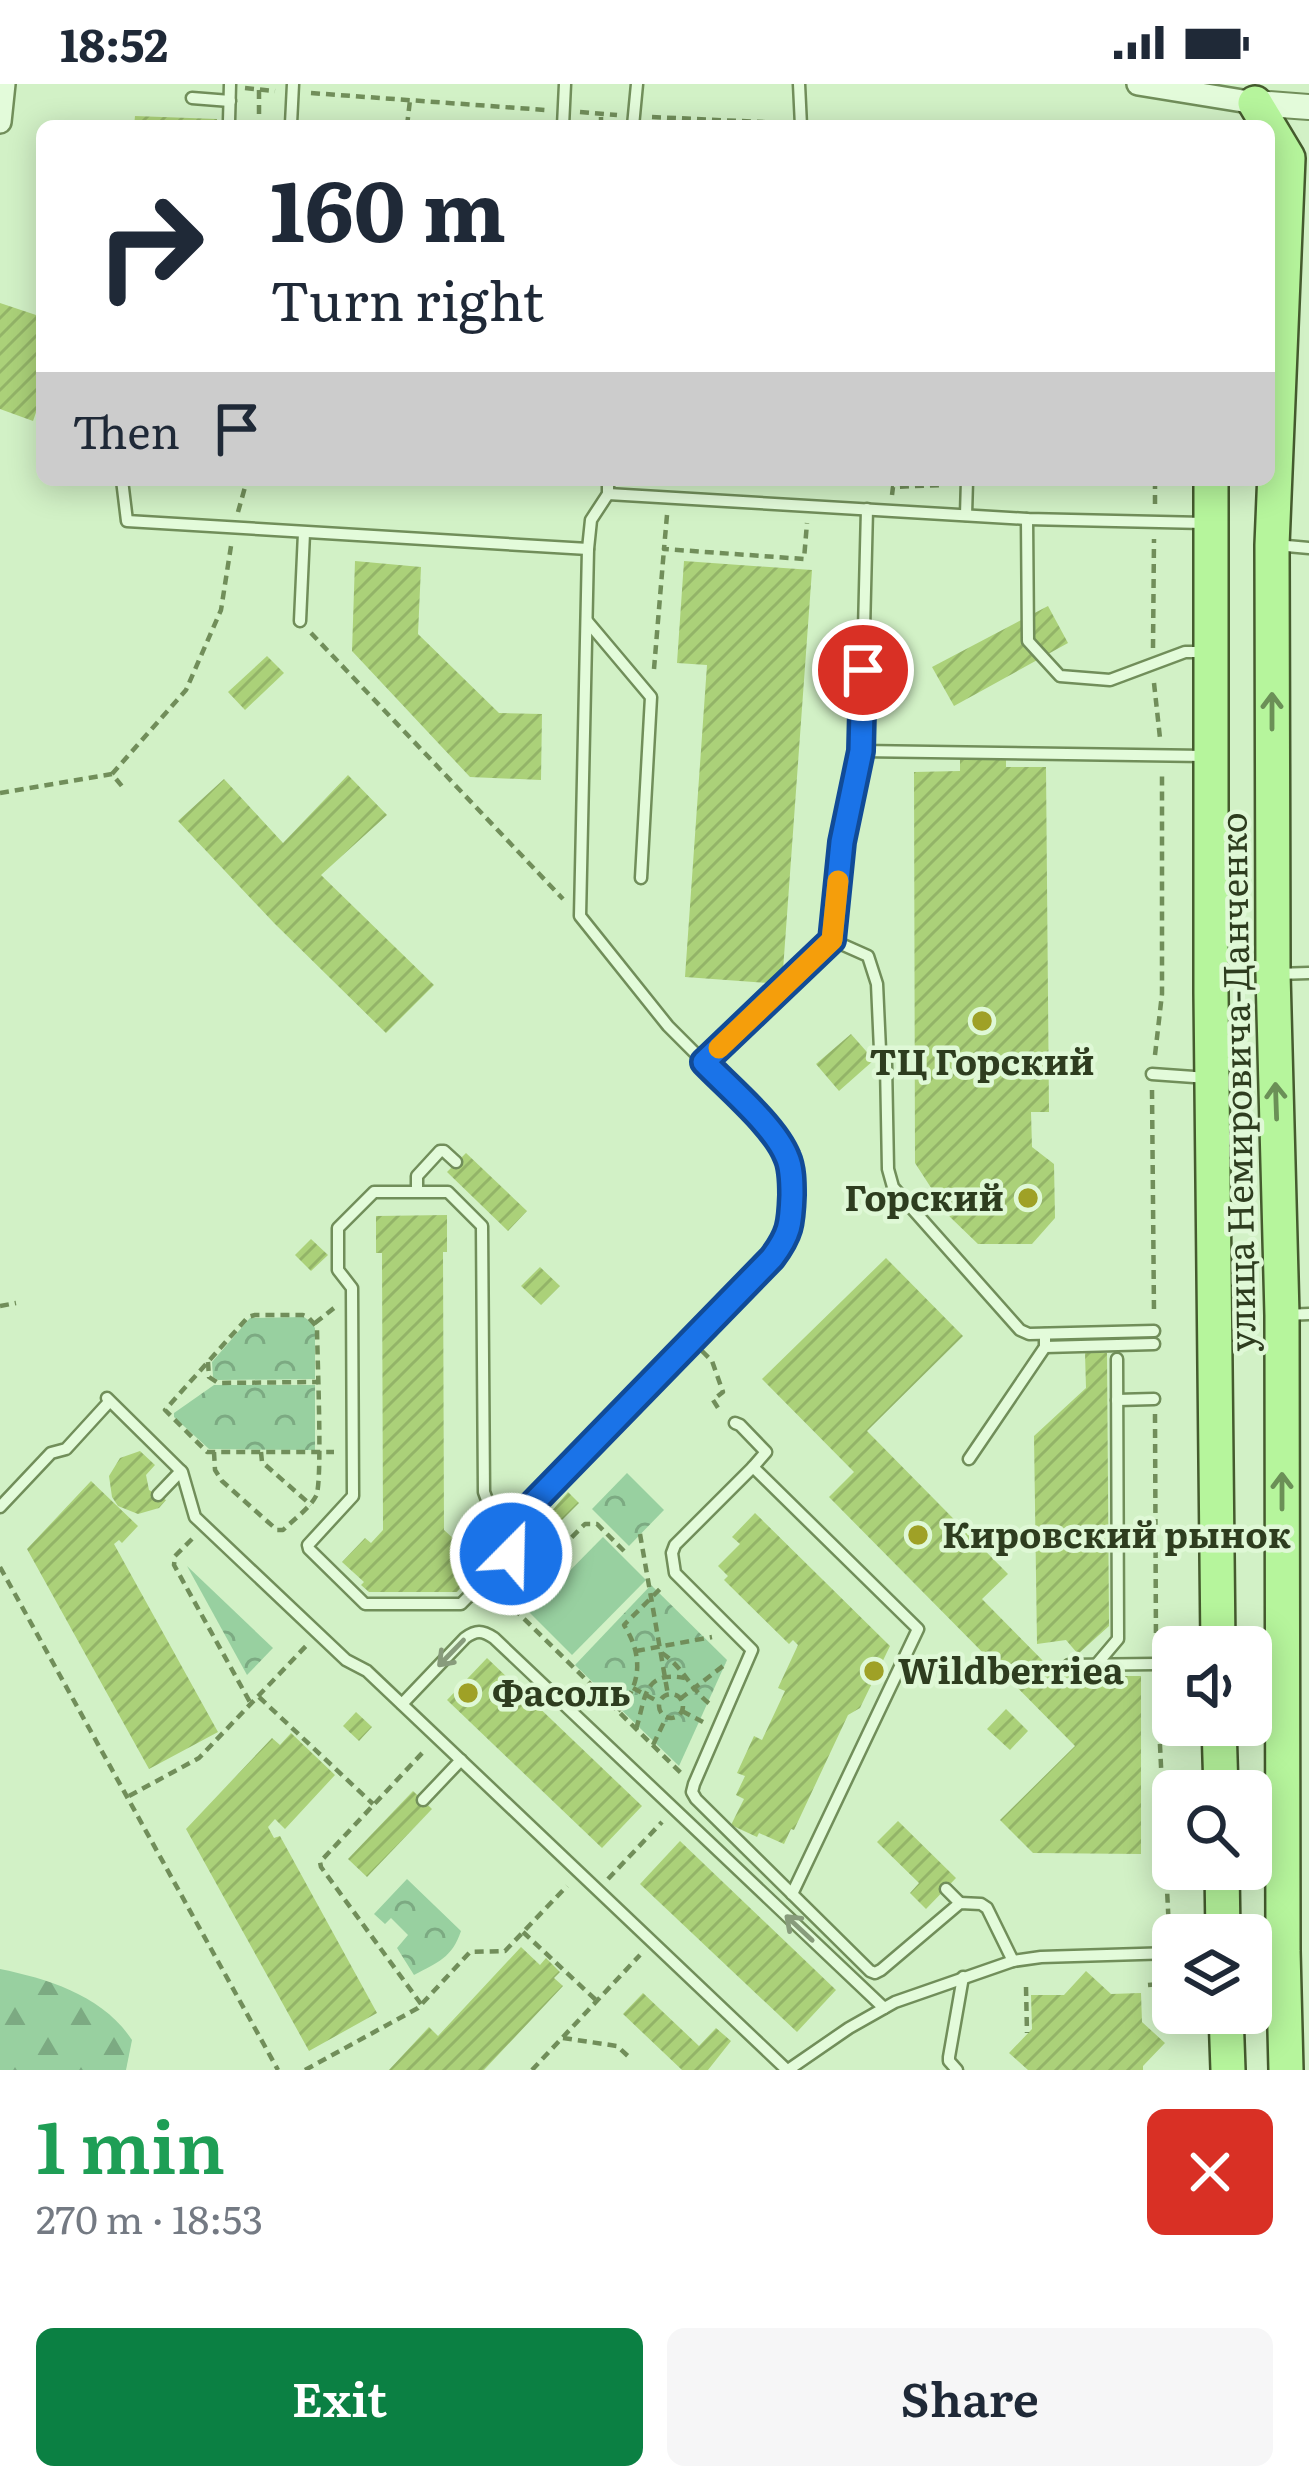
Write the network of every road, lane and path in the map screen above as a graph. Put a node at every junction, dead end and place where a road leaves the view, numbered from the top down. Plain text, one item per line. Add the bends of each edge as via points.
1 (4, 84) edge
2 (565, 84) edge
3 (637, 84) edge
4 (800, 84) edge
5 (1138, 84) edge
6 (230, 85) edge
7 (293, 88) edge
8 (259, 90) junction
9 (192, 98) dead end
10 (410, 100) junction
11 (230, 101) junction
12 (1251, 104) edge
13 (1309, 107) edge
14 (564, 111) junction
15 (601, 114) junction
16 (230, 120) edge
17 (259, 120) edge
18 (291, 120) edge
19 (407, 120) edge
20 (563, 120) edge
21 (601, 120) edge
22 (629, 120) edge
23 (634, 120) edge
24 (801, 120) edge
25 (0, 122) edge
26 (1275, 139) edge
27 (1275, 472) edge
28 (123, 486) edge
29 (246, 486) edge
30 (608, 486) edge
31 (926, 486) edge
32 (967, 486) edge
33 (1211, 486) edge
34 (1274, 486) edge
35 (608, 494) junction
36 (668, 497) junction
37 (808, 507) junction
38 (867, 509) junction
39 (891, 511) junction
40 (966, 515) junction
41 (1028, 519) junction
42 (1210, 523) junction
43 (233, 528) junction
44 (304, 533) junction
45 (1272, 545) junction
46 (1309, 548) edge
47 (588, 549) junction
48 (664, 549) junction
49 (300, 621) joint
50 (587, 621) junction
51 (1211, 652) junction
52 (651, 697) junction
53 (861, 751) junction
54 (1210, 756) junction
55 (112, 775) junction
56 (124, 790) dead end
57 (0, 793) edge
58 (641, 878) dead end
59 (580, 916) junction
60 (832, 940) junction
61 (1309, 973) edge
62 (1273, 974) junction
63 (1162, 994) dead end
64 (704, 1062) junction
65 (1152, 1075) junction
66 (1211, 1078) junction
67 (456, 1162) dead end
68 (416, 1191) junction
69 (16, 1303) dead end
70 (0, 1306) edge
71 (1296, 1315) edge
72 (1154, 1337) joint
73 (1045, 1340) junction
74 (691, 1341) junction
75 (1117, 1359) dead end
76 (208, 1361) junction
77 (318, 1382) junction
78 (1154, 1399) joint
79 (1117, 1400) junction
80 (722, 1413) dead end
81 (734, 1423) dead end
82 (214, 1453) junction
83 (260, 1453) junction
84 (318, 1453) junction
85 (353, 1453) junction
86 (969, 1460) dead end
87 (753, 1467) junction
88 (181, 1471) junction
89 (158, 1495) dead end
90 (309, 1503) junction
91 (0, 1507) edge
92 (330, 1520) junction
93 (512, 1525) junction
94 (205, 1526) junction
95 (640, 1534) dead end
96 (624, 1551) dead end
97 (0, 1567) edge
98 (675, 1573) junction
99 (651, 1598) junction
100 (1156, 1626) edge
101 (1218, 1626) edge
102 (736, 1632) junction
103 (318, 1633) junction
104 (660, 1650) junction
105 (636, 1652) junction
106 (732, 1659) dead end
107 (1096, 1664) junction
108 (1152, 1664) edge
109 (1069, 1665) dead end
110 (665, 1676) junction
111 (685, 1678) junction
112 (633, 1688) junction
113 (693, 1689) junction
114 (645, 1695) junction
115 (668, 1695) junction
116 (258, 1696) junction
117 (680, 1700) junction
118 (659, 1702) junction
119 (251, 1704) junction
120 (402, 1704) junction
121 (711, 1705) dead end
122 (618, 1711) junction
123 (666, 1718) junction
124 (636, 1729) junction
125 (437, 1737) junction
126 (652, 1745) junction
127 (1160, 1746) edge
128 (460, 1760) junction
129 (694, 1786) junction
130 (127, 1797) junction
131 (422, 1800) dead end
132 (373, 1804) junction
133 (674, 1809) junction
134 (580, 1873) junction
135 (946, 1889) dead end
136 (597, 1890) junction
137 (792, 1894) junction
138 (960, 1903) junction
139 (1168, 1914) edge
140 (1269, 1914) edge
141 (524, 1932) junction
142 (652, 1942) junction
143 (1152, 1954) edge
144 (1013, 1960) junction
145 (963, 1977) junction
146 (1272, 1982) edge
147 (1148, 1984) dead end
148 (1152, 1984) edge
149 (1027, 1987) dead end
150 (597, 2001) junction
151 (421, 2004) junction
152 (884, 2008) junction
153 (1028, 2033) dead end
154 (1227, 2034) edge
155 (562, 2038) junction
156 (630, 2058) dead end
157 (278, 2070) edge
158 (304, 2070) edge
159 (532, 2070) edge
160 (788, 2070) edge
161 (957, 2070) edge
162 (1228, 2070) edge
163 (1286, 2070) edge

1 - 25 street
2 - 14 lane
3 - 23 lane
4 - 24 lane
5 - 12 street
6 - 8 path
6 - 11 lane
7 - 8 path
7 - 10 path
7 - 18 lane
8 - 17 path
9 - 11 lane
10 - 14 path
10 - 19 path
11 - 16 lane
12 - 13 street
14 - 15 path
14 - 20 lane
15 - 21 path
15 - 22 path
26 - 27 main road, улица Немировича-Данченко via 1288,158
28 - 43 lane via 127,521
29 - 43 path
30 - 35 lane
31 - 39 path via 892,488
32 - 40 lane
33 - 42 main road, улица Немировича-Данченко
34 - 45 main road, улица Немировича-Данченко
35 - 36 lane
35 - 47 lane via 591,520
36 - 37 lane
36 - 48 path
37 - 38 lane
37 - 48 path via 804,559
38 - 39 lane
38 - 53 lane
39 - 40 lane
40 - 41 lane
41 - 42 lane
41 - 51 lane via 1028,641 1060,676 1110,680 1185,652
42 - 51 main road, улица Немировича-Данченко
43 - 44 lane
43 - 55 path via 221,610 186,690
44 - 47 lane
44 - 49 lane
45 - 46 lane
62 -> 45 main road, улица Немировича-Данченко
47 - 50 lane
48 - 52 path
49 - 59 path
50 - 52 lane
50 - 59 lane
51 - 54 main road, улица Немировича-Данченко
52 - 58 lane
53 - 54 lane
53 - 60 lane
54 - 66 main road, улица Немировича-Данченко
55 - 56 path
55 - 57 path
59 - 64 lane
60 - 64 lane
60 - 73 lane via 868,956 877,984 893,1187 1020,1330
61 - 62 lane
71 -> 62 main road, улица Немировича-Данченко
63 - 65 path
64 - 74 lane via 788,1158 791,1225 772,1258
65 - 66 lane
65 - 72 path
66 - 101 main road, улица Немировича-Данченко
67 - 68 lane via 440,1151 417,1175
68 - 85 lane via 374,1192 338,1228 338,1270 352,1288
68 - 93 lane via 448,1192 482,1226 484,1497
69 - 70 path
140 -> 71 main road, улица Немировича-Данченко
72 - 73 lane
73 - 86 lane
74 - 80 path via 712,1360 723,1391 713,1400
74 - 93 lane
75 - 79 lane
76 - 77 path via 218,1383
76 - 77 path via 251,1316 306,1315 317,1328
76 - 82 path via 165,1410
77 - 84 path
78 - 79 lane
78 - 100 path
79 - 107 lane via 1118,1639
81 - 87 lane via 766,1452
82 - 83 path
82 - 90 path via 222,1481 277,1529
83 - 84 path
83 - 90 path
84 - 85 path
84 - 90 path via 318,1490
85 - 92 lane via 353,1496
87 - 98 lane via 672,1549
87 - 137 lane via 918,1629
88 - 89 lane
88 - 91 lane via 108,1400
88 - 94 lane
90 - 92 path
92 - 93 lane via 309,1549 371,1605 461,1604 511,1554
94 - 103 lane
94 - 119 path via 174,1565
95 - 99 path
96 - 122 path via 597,1524 585,1524 511,1603
97 - 130 path
98 - 99 path
98 - 102 lane
99 - 104 path
99 - 105 path via 624,1625
102 - 104 path
102 - 129 lane via 752,1655
103 - 116 path
103 - 120 lane
104 - 105 path
104 - 110 path
104 - 111 path
105 - 112 path
106 - 113 path
107 - 108 lane
107 - 109 lane
110 - 111 path
110 - 114 path
110 - 115 path
111 - 113 path
112 - 114 path
112 - 122 path
113 - 117 path
113 - 121 path
114 - 118 path
114 - 124 path
115 - 117 path
115 - 118 path
116 - 119 path
116 - 132 path
117 - 123 path via 681,1713
118 - 123 path
119 - 130 path via 200,1758
120 - 125 lane
133 -> 120 lane via 484,1631 465,1638
122 - 124 path
123 - 126 path
124 - 126 path
125 - 128 lane
125 - 132 path
126 - 129 path
127 - 139 path
128 - 131 lane
128 - 134 lane
129 - 137 lane via 696,1799
130 - 157 path
132 - 151 path via 322,1857 321,1868
133 - 136 path
152 -> 133 lane
134 - 136 lane
134 - 141 path
135 - 138 lane
136 - 142 lane
137 - 138 lane via 875,1973
138 - 144 lane via 987,1908
141 - 150 path
141 - 151 path via 505,1952 470,1952
142 - 150 path
142 - 160 lane
143 - 144 lane
144 - 145 lane
145 - 152 lane
145 - 161 lane via 949,2057
146 - 163 main road, улица Немировича-Данченко
147 - 148 path
149 - 153 path
150 - 155 path
151 - 158 path
152 - 160 lane
154 - 162 main road
155 - 156 path via 617,2046
155 - 159 path

